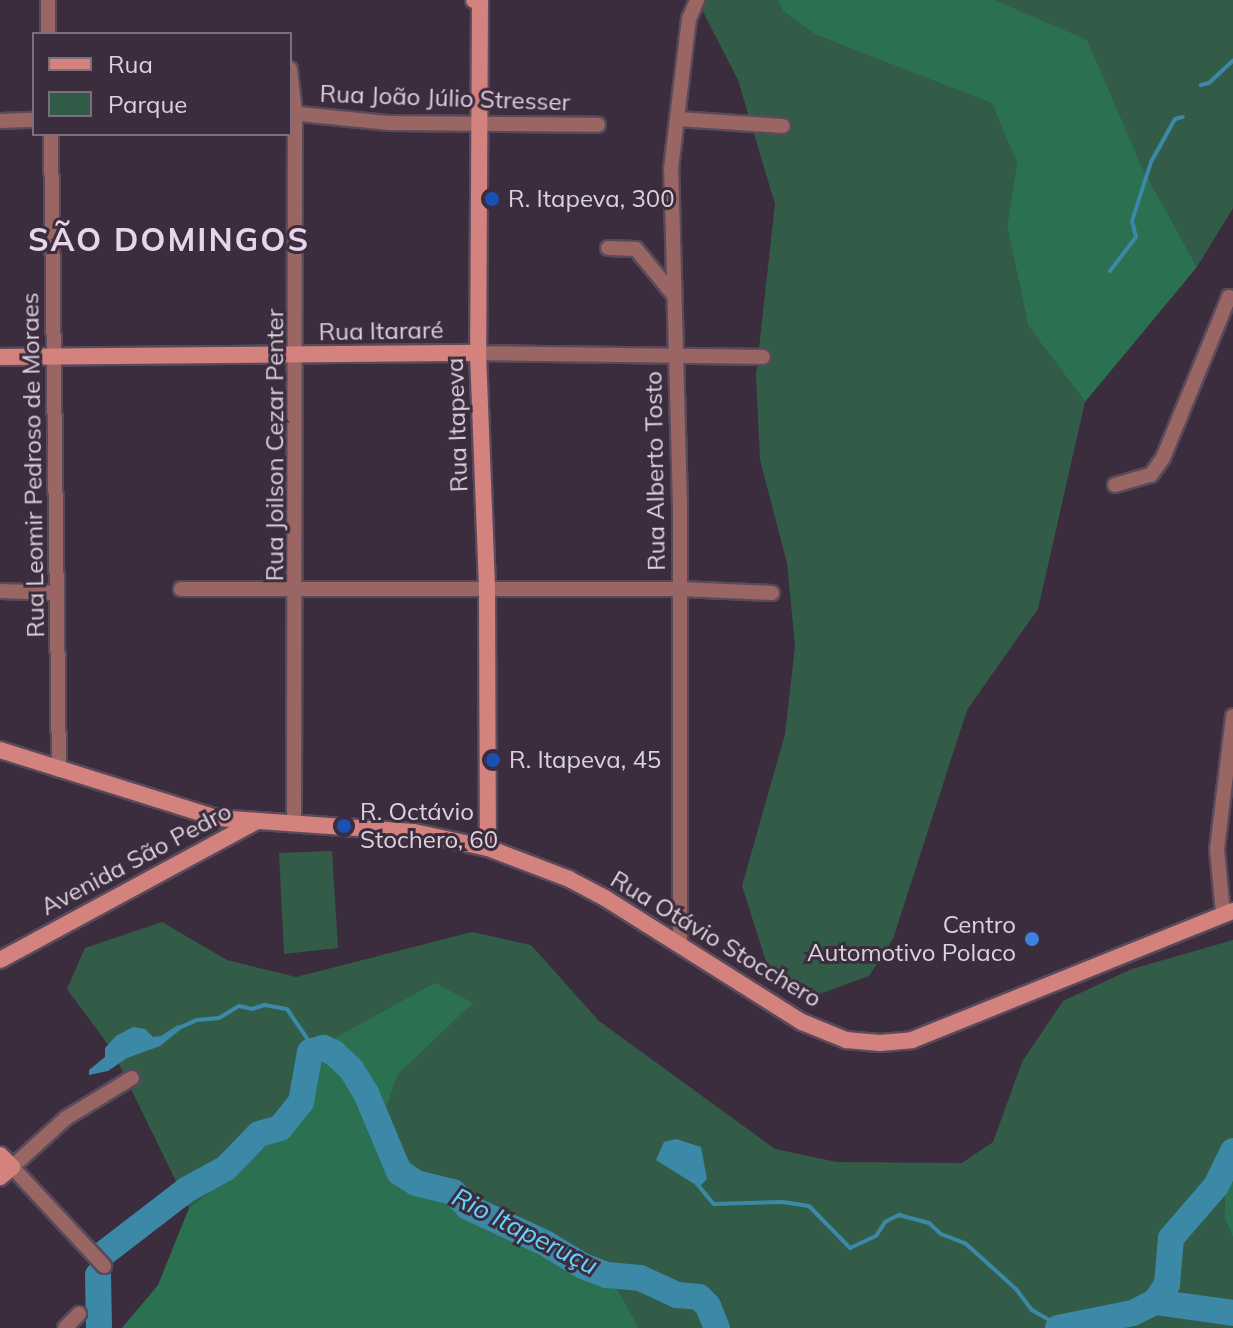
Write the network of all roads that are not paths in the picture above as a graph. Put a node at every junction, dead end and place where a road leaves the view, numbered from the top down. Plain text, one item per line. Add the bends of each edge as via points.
1 (48, 0) edge
2 (478, 0) edge
3 (697, 0) edge
4 (48, 32) edge
5 (293, 113) edge
6 (678, 119) junction
7 (32, 120) edge
8 (0, 121) edge
9 (598, 125) dead end
10 (481, 126) junction
11 (783, 126) dead end
12 (51, 136) edge
13 (608, 248) dead end
14 (673, 294) junction
15 (1231, 298) edge
16 (478, 353) junction
17 (53, 355) junction
18 (674, 355) junction
19 (297, 356) junction
20 (0, 357) edge
21 (763, 357) dead end
22 (1115, 485) dead end
23 (181, 589) dead end
24 (487, 589) junction
25 (680, 589) junction
26 (297, 590) junction
27 (0, 591) edge
28 (57, 593) junction
29 (772, 593) dead end
30 (1233, 716) edge
31 (0, 750) edge
32 (59, 770) junction
33 (196, 813) junction
34 (294, 821) junction
35 (253, 823) junction
36 (488, 848) junction
37 (206, 850) junction
38 (1228, 912) edge
39 (680, 943) junction
40 (0, 960) edge
41 (132, 1078) dead end
42 (4, 1166) edge
43 (104, 1266) dead end
44 (79, 1314) dead end
45 (65, 1328) edge

1 - 4 street
2 - 10 street, Rua Itapeva
3 - 6 street, Rua Alberto Tosto via 689,19
5 - 10 street, Rua João Júlio Stresser
5 - 19 street, Rua Joilson Cezar Penter
6 - 11 street
6 - 14 street, Rua Alberto Tosto via 671,169
7 - 8 street
9 - 10 street, Rua João Júlio Stresser
10 - 16 street, Rua Itapeva
12 - 17 street, Rua Leomir Pedroso de Moraes
13 - 14 street via 636,249
14 - 18 street, Rua Alberto Tosto
15 - 22 street via 1163,458 1151,475
16 - 18 street, Rua Itararé
16 - 19 street, Rua Itararé
16 - 24 street, Rua Itapeva
17 - 19 street, Rua Itararé
17 - 20 street, Rua Itararé
17 - 28 street, Rua Leomir Pedroso de Moraes
18 - 21 street, Rua Itararé
18 - 25 street, Rua Alberto Tosto
19 - 26 street, Rua Joilson Cezar Penter
23 - 26 street
24 - 25 street
24 - 26 street
24 - 36 street, Rua Itapeva
25 - 29 street
25 - 39 street, Rua Alberto Tosto
26 - 34 street, Rua Joilson Cezar Penter
27 - 28 street
28 - 32 street, Rua Leomir Pedroso de Moraes
30 - 38 street via 1217,849
31 - 32 street
32 - 33 street
33 - 35 street
33 - 37 street via 211,833
34 - 35 street, Rua Otávio Stocchero
34 - 36 street, Rua Otávio Stocchero via 414,832
35 - 37 street, Avenida São Pedro
36 - 39 street, Rua Otávio Stocchero via 569,879
37 - 40 street, Avenida São Pedro
38 - 39 street, Rua Otávio Stocchero via 966,1020 912,1040 880,1043 846,1040 802,1022
41 - 42 street via 66,1118
42 - 43 street
44 - 45 street

